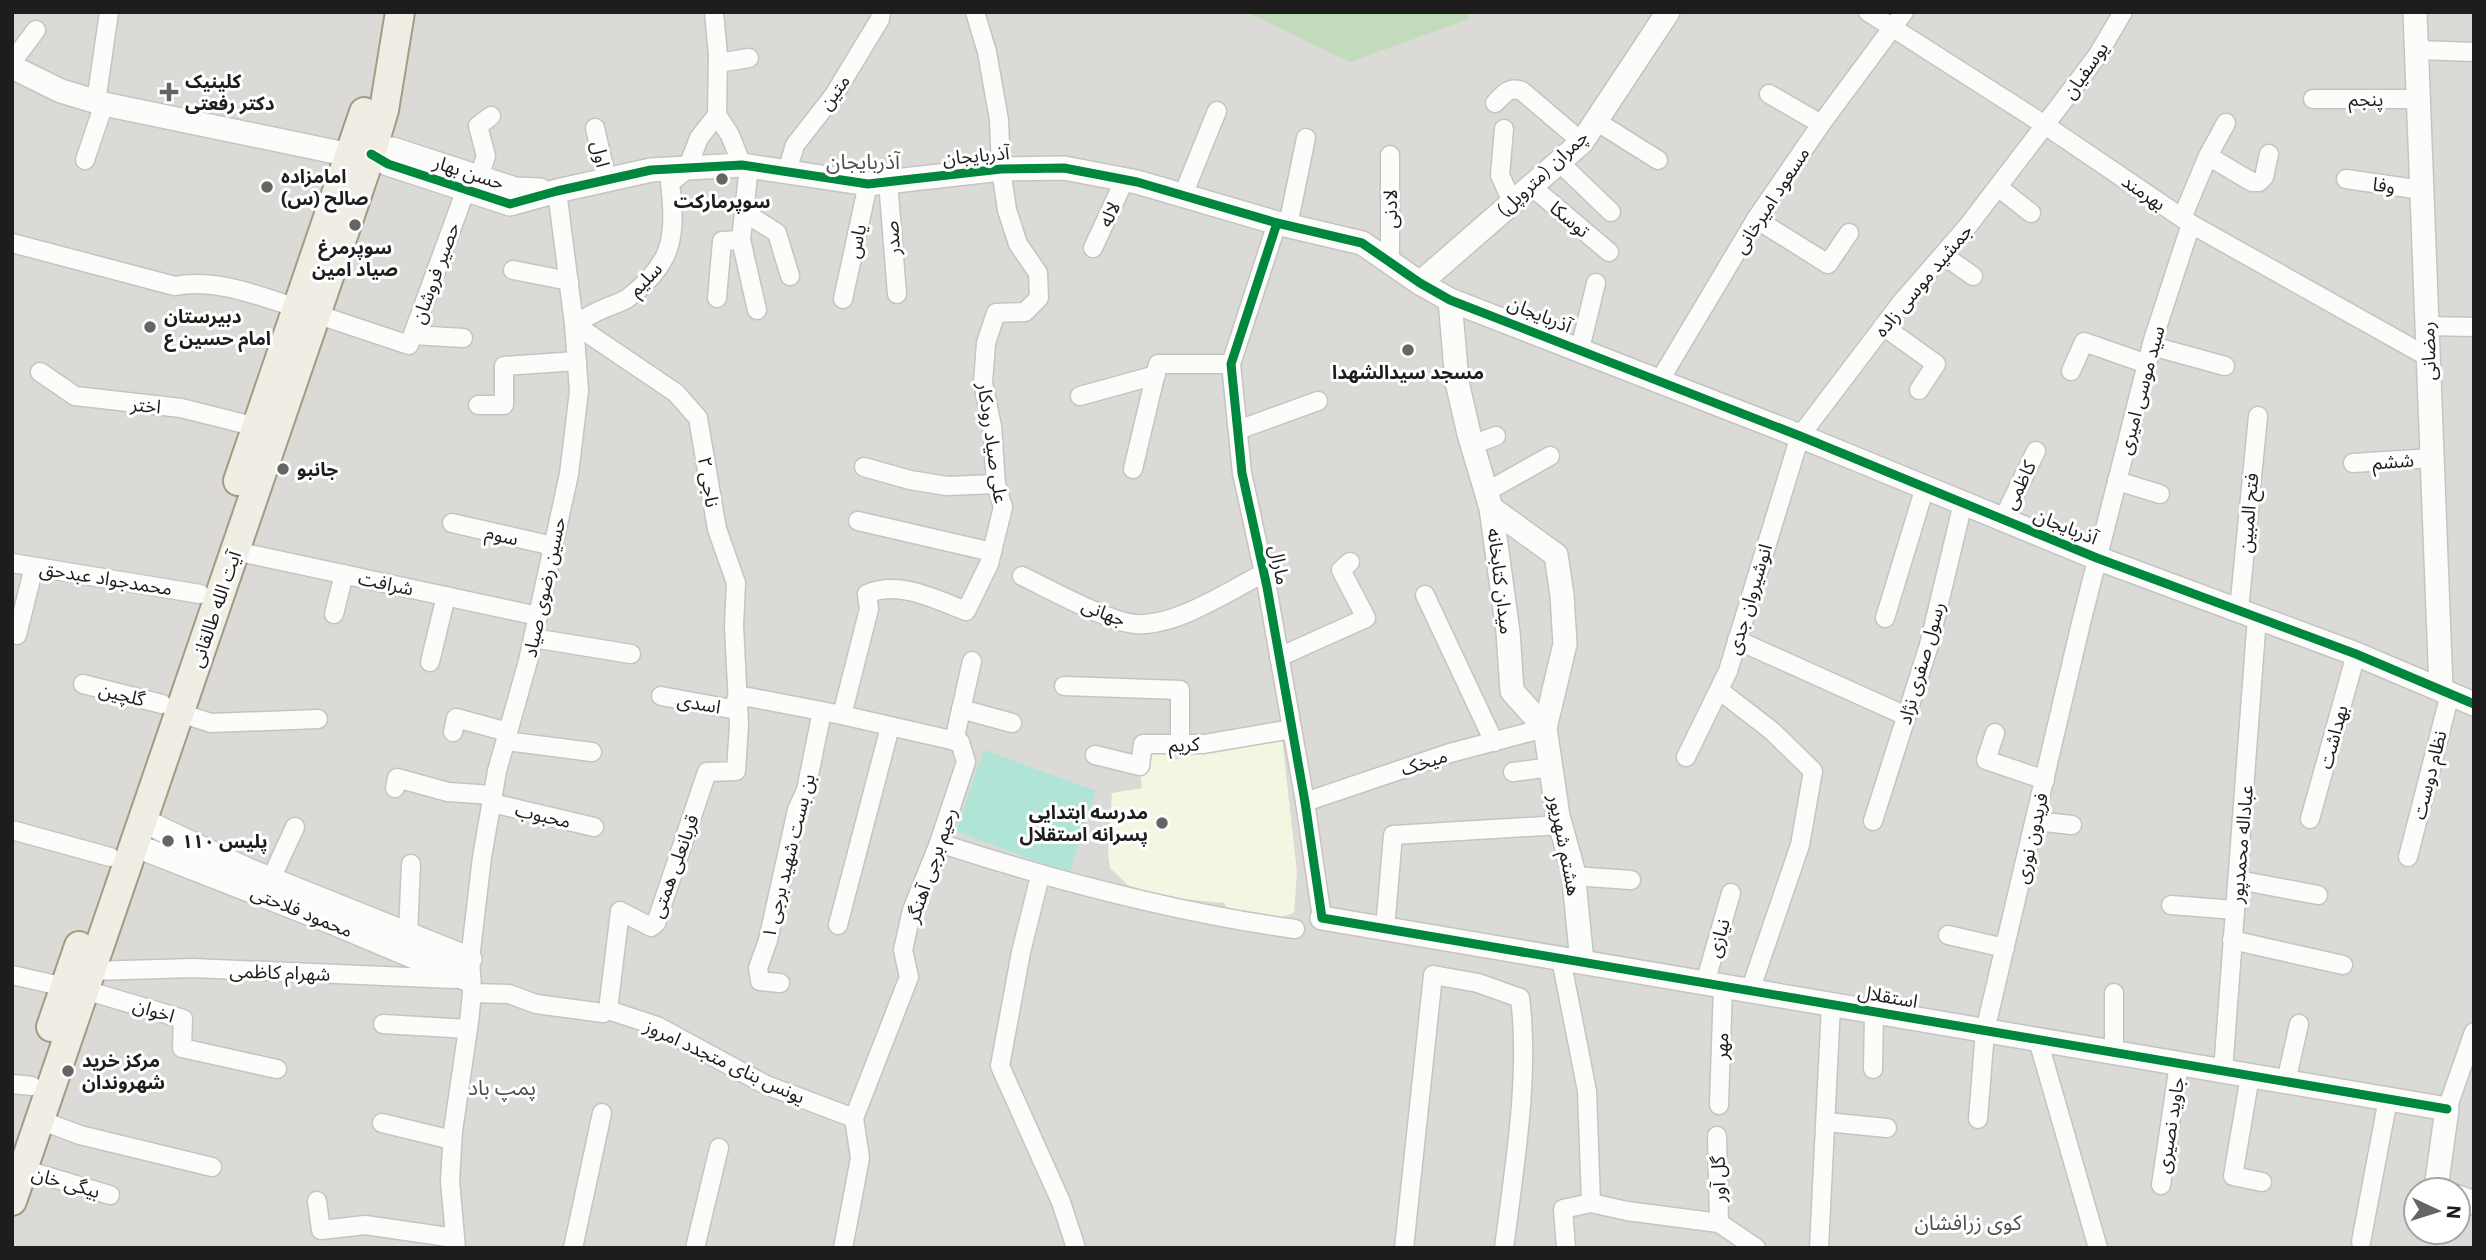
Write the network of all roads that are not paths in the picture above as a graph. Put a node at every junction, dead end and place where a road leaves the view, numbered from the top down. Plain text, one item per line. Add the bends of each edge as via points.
1 (109, 12) edge
2 (381, 12) edge
3 (400, 12) edge
4 (714, 12) edge
5 (881, 12) edge
6 (975, 12) edge
7 (1668, 12) edge
8 (1868, 12) edge
9 (1904, 12) edge
10 (2123, 12) edge
11 (2415, 12) edge
12 (1893, 27) junction
13 (36, 30) dead end
14 (2417, 50) junction
15 (2474, 52) edge
16 (749, 58) dead end
17 (718, 63) junction
18 (12, 64) edge
19 (1769, 94) dead end
20 (2313, 99) dead end
21 (2418, 99) junction
22 (100, 103) junction
23 (1495, 103) dead end
24 (1217, 111) dead end
25 (717, 115) junction
26 (491, 116) dead end
27 (1596, 121) junction
28 (2226, 123) dead end
29 (1821, 124) junction
30 (2045, 125) junction
31 (595, 128) dead end
32 (1504, 129) dead end
33 (1306, 138) dead end
34 (1582, 142) junction
35 (361, 154) junction
36 (2269, 154) dead end
37 (1390, 155) dead end
38 (2208, 156) junction
39 (85, 160) dead end
40 (1658, 160) dead end
41 (1559, 162) junction
42 (746, 165) junction
43 (687, 169) junction
44 (1001, 169) junction
45 (787, 171) junction
46 (1125, 179) junction
47 (2346, 179) dead end
48 (607, 180) junction
49 (472, 183) junction
50 (878, 183) junction
51 (1531, 186) junction
52 (1998, 187) junction
53 (2422, 190) junction
54 (558, 191) junction
55 (1183, 195) junction
56 (1512, 202) junction
57 (744, 212) junction
58 (1611, 212) dead end
59 (2031, 213) dead end
60 (1756, 219) junction
61 (2187, 221) junction
62 (1282, 224) junction
63 (1849, 233) dead end
64 (741, 240) junction
65 (12, 243) edge
66 (1093, 248) dead end
67 (1609, 253) dead end
68 (1943, 255) junction
69 (1390, 262) junction
70 (513, 270) dead end
71 (790, 276) dead end
72 (1973, 276) dead end
73 (569, 281) junction
74 (1420, 283) junction
75 (1596, 284) dead end
76 (897, 294) dead end
77 (718, 298) dead end
78 (843, 299) dead end
79 (1450, 300) junction
80 (757, 310) dead end
81 (307, 311) junction
82 (574, 324) junction
83 (1883, 326) junction
84 (2427, 326) junction
85 (2474, 327) edge
86 (413, 335) junction
87 (463, 338) dead end
88 (2152, 346) junction
89 (1580, 349) junction
90 (2428, 357) junction
91 (577, 361) junction
92 (1231, 364) junction
93 (2147, 364) junction
94 (2225, 366) dead end
95 (2071, 371) dead end
96 (40, 372) dead end
97 (1156, 375) junction
98 (1660, 380) junction
99 (1919, 390) dead end
100 (1080, 396) dead end
101 (1318, 401) dead end
102 (478, 405) dead end
103 (2258, 416) dead end
104 (257, 427) junction
105 (1238, 430) junction
106 (1496, 436) dead end
107 (1800, 436) junction
108 (1472, 444) junction
109 (2036, 451) dead end
110 (1550, 456) dead end
111 (2432, 458) junction
112 (2353, 463) dead end
113 (864, 467) dead end
114 (1133, 469) dead end
115 (2117, 481) junction
116 (996, 484) junction
117 (1925, 487) junction
118 (2160, 494) dead end
119 (1489, 500) junction
120 (1963, 503) junction
121 (2003, 519) junction
122 (858, 521) dead end
123 (452, 523) dead end
124 (552, 546) junction
125 (235, 551) junction
126 (992, 552) junction
127 (2097, 558) junction
128 (1350, 562) dead end
129 (12, 563) edge
130 (34, 567) junction
131 (1264, 573) junction
132 (344, 574) junction
133 (1022, 576) dead end
134 (200, 594) junction
135 (1425, 595) dead end
136 (446, 596) junction
137 (334, 614) dead end
138 (2248, 614) junction
139 (538, 616) junction
140 (1885, 618) dead end
141 (12, 634) edge
142 (533, 638) junction
143 (1737, 640) junction
144 (631, 654) dead end
145 (2356, 654) junction
146 (1279, 657) junction
147 (430, 662) dead end
148 (972, 662) dead end
149 (83, 684) dead end
150 (1064, 686) dead end
151 (1719, 690) junction
152 (2445, 692) junction
153 (661, 696) dead end
154 (2474, 704) edge
155 (737, 705) junction
156 (171, 708) junction
157 (961, 709) junction
158 (822, 711) junction
159 (842, 715) junction
160 (1906, 716) junction
161 (318, 719) dead end
162 (1012, 723) dead end
163 (890, 727) junction
164 (1545, 728) junction
165 (1292, 729) junction
166 (453, 732) dead end
167 (1995, 733) dead end
168 (507, 736) junction
169 (954, 741) junction
170 (1494, 741) junction
171 (1180, 746) junction
172 (592, 752) dead end
173 (1096, 755) dead end
174 (1686, 757) dead end
175 (1550, 767) junction
176 (1513, 772) dead end
177 (2045, 780) junction
178 (395, 788) dead end
179 (492, 799) junction
180 (1305, 802) junction
181 (2310, 820) dead end
182 (1873, 821) dead end
183 (2035, 821) junction
184 (1560, 825) junction
185 (2072, 825) dead end
186 (295, 827) dead end
187 (594, 827) dead end
188 (12, 830) edge
189 (126, 840) junction
190 (939, 843) junction
191 (2408, 857) dead end
192 (411, 864) dead end
193 (1040, 876) junction
194 (1573, 876) junction
195 (245, 878) junction
196 (271, 879) junction
197 (1631, 880) dead end
198 (2238, 880) junction
199 (1731, 893) dead end
200 (2318, 895) dead end
201 (2171, 905) dead end
202 (2235, 910) junction
203 (333, 914) junction
204 (1322, 918) joint
205 (838, 925) dead end
206 (1295, 929) dead end
207 (1385, 929) junction
208 (408, 934) junction
209 (1948, 935) dead end
210 (2232, 940) junction
211 (2005, 948) junction
212 (1572, 961) junction
213 (2343, 965) dead end
214 (12, 975) edge
215 (470, 977) junction
216 (80, 983) junction
217 (780, 983) dead end
218 (1714, 985) junction
219 (1751, 991) junction
220 (2113, 993) dead end
221 (1831, 1005) junction
222 (608, 1010) junction
223 (1874, 1012) junction
224 (383, 1024) dead end
225 (2299, 1024) dead end
226 (468, 1030) junction
227 (1985, 1031) junction
228 (2474, 1032) edge
229 (2038, 1040) junction
230 (2114, 1053) junction
231 (2179, 1064) junction
232 (277, 1069) dead end
233 (1873, 1069) dead end
234 (2223, 1071) junction
235 (2250, 1076) junction
236 (2286, 1082) junction
237 (22, 1085) edge
238 (2388, 1099) junction
239 (1719, 1105) dead end
240 (2447, 1109) junction
241 (602, 1113) dead end
242 (854, 1118) junction
243 (1978, 1119) dead end
244 (40, 1120) junction
245 (1826, 1122) junction
246 (382, 1123) dead end
247 (1887, 1128) dead end
248 (1717, 1136) dead end
249 (452, 1140) junction
250 (12, 1143) edge
251 (719, 1148) dead end
252 (212, 1167) dead end
253 (23, 1169) junction
254 (2438, 1176) edge
255 (2262, 1182) dead end
256 (2161, 1185) dead end
257 (110, 1195) dead end
258 (12, 1201) edge
259 (317, 1201) dead end
260 (1591, 1203) junction
261 (1719, 1223) junction
262 (2361, 1242) dead end
263 (456, 1243) edge
264 (572, 1248) edge
265 (695, 1248) edge
266 (843, 1248) edge
267 (1076, 1248) edge
268 (1404, 1248) edge
269 (1504, 1248) edge
270 (1566, 1248) edge
271 (1756, 1248) edge
272 (1819, 1248) edge
273 (2098, 1248) edge

1 - 22 street
2 - 35 main road, آیت الله طالقانی
3 - 35 main road, آیت الله طالقانی via 384,110
4 - 17 street
5 - 45 street, متین via 847,75 794,145
6 - 44 street via 999,120
7 - 27 street, چمران (متروپل)
8 - 12 street, بهرمند
9 - 12 street, مسعود امیرخانی
10 - 30 street, یوسفیان via 2097,56
11 - 14 street, رمضانی
12 - 29 street, مسعود امیرخانی
12 - 30 street, بهرمند
13 - 18 street
14 - 15 street
14 - 21 street, رمضانی
16 - 17 street
17 - 25 street
18 - 22 street, حسن بهار via 61,91
19 - 29 street
20 - 21 street, پنجم
21 - 53 street, رمضانی
22 - 35 street, حسن بهار
22 - 39 street
23 - 34 street via 1508,91 1522,91
24 - 55 street
25 - 42 street
25 - 43 street via 699,138
26 - 49 street, حصیر فروشان via 478,126 486,156
27 - 34 street, چمران (متروپل)
27 - 40 street
28 - 38 street, سید موسی امیری
29 - 60 street, مسعود امیرخانی
30 - 52 street, جمشید موسی زاده
30 - 61 street, بهرمند
31 - 48 street, اول
32 - 56 street via 1500,175
33 - 62 street, مارال
34 - 41 street, چمران (متروپل)
35 - 49 street, حسن بهار
35 - 81 main road, آیت الله طالقانی
36 - 38 street via 2259,182
37 - 69 street, لادنی
38 - 61 street, سید موسی امیری
41 - 51 street, چمران (متروپل)
41 - 58 street
42 - 43 street, آذربایجان
42 - 45 street, آذربایجان
42 - 57 street
43 - 48 street, آذربایجان via 651,170
43 - 82 street, سلیم via 670,183 670,245 661,267 626,299
44 - 46 street, آذربایجان via 1064,168
44 - 50 street, آذربایجان
44 - 116 street, علی صیاد رودکار via 1018,244 1038,273 1039,298 1025,312 996,313 986,343 983,383
45 - 50 street, آذربایجان
46 - 55 street, آذربایجان
46 - 66 street, لاله
47 - 53 street, وفا
48 - 54 street, آذربایجان
49 - 54 street, حسن بهار via 510,204
49 - 86 street, حصیر فروشان
50 - 76 street, صدر
50 - 78 street, یاس
51 - 56 street, چمران (متروپل)
51 - 67 street, توسکا
52 - 59 street
52 - 68 street, جمشید موسی زاده
53 - 84 street, رمضانی
54 - 73 street, حسین رضوی صیاد
55 - 62 street, آذربایجان
56 - 74 street, چمران (متروپل)
57 - 64 street
57 - 71 street via 777,233
60 - 63 street via 1828,264
60 - 98 street, مسعود امیرخانی
61 - 88 street, سید موسی امیری
61 - 90 street, بهرمند
62 - 69 street, آذربایجان via 1362,243
62 - 92 street, مارال
64 - 77 street via 722,241
64 - 80 street
65 - 81 street via 175,286 194,283 230,288
68 - 72 street
68 - 83 street, جمشید موسی زاده
69 - 74 street, آذربایجان
70 - 73 street
73 - 82 street, حسین رضوی صیاد
74 - 79 street, آذربایجان
75 - 89 street
79 - 89 street, آذربایجان
79 - 108 street via 1457,382
81 - 86 street, حصیر فروشان via 409,345
81 - 104 main road, آیت الله طالقانی
81 - 125 main road, آیت الله طالقانی
82 - 91 street, حسین رضوی صیاد
82 - 155 street, ناجی ۲ via 676,393 698,418 718,529 736,583
83 - 99 street via 1936,364
83 - 107 street, جمشید موسی زاده
84 - 85 street
84 - 90 street, رمضانی
86 - 87 street
88 - 93 street, سید موسی امیری
88 - 94 street
89 - 98 street, آذربایجان
90 - 111 street, رمضانی
91 - 102 street via 504,366 504,405
91 - 124 street, حسین رضوی صیاد via 579,391 569,474
92 - 97 street via 1158,364
92 - 105 street, مارال
93 - 95 street via 2084,342
93 - 115 street, سید موسی امیری
96 - 104 street, اختر via 75,396 181,408
97 - 100 street
97 - 114 street
98 - 107 street, آذربایجان
101 - 105 street
103 - 138 street, فتح المبین
104 - 134 main road, آیت الله طالقانی
105 - 131 street, مارال via 1242,473
106 - 108 street
107 - 117 street, آذربایجان
107 - 143 street, انوشیروان جدی
108 - 119 street
109 - 121 street, کاظمی
110 - 119 street
111 - 112 street, ششم
111 - 152 street, رمضانی
113 - 116 street via 947,486
115 - 118 street
115 - 127 street, سید موسی امیری
116 - 126 street, علی صیاد رودکار via 1003,507
117 - 120 street, آذربایجان
117 - 140 street
119 - 164 street, میدان کتابخانه via 1512,691
119 - 164 street, میدان کتابخانه via 1556,555 1565,644
120 - 121 street, آذربایجان
120 - 160 street, رسول صفری نژاد
121 - 127 street, آذربایجان
122 - 126 street
123 - 124 street, سوم
124 - 139 street, حسین رضوی صیاد
125 - 132 street, شرافت
125 - 156 main road, آیت الله طالقانی
126 - 159 street, علی صیاد رودکار via 966,611 906,590 867,594 869,609
127 - 138 street, آذربایجان
127 - 177 street, فریدون نوری
128 - 146 street via 1341,570 1366,618
129 - 130 street, محمدجواد عبدحق
130 - 134 street, محمدجواد عبدحق
130 - 141 street via 17,635
131 - 133 street, جهانی via 1160,623 1135,624 1116,620
131 - 146 street, مارال
132 - 136 street, شرافت
132 - 137 street
134 - 156 main road, آیت الله طالقانی
135 - 170 street
136 - 139 street, شرافت
136 - 147 street
138 - 145 street, آذربایجان
138 - 198 street, عباداله محمدپور
139 - 142 street, حسین رضوی صیاد
142 - 144 street
142 - 168 street, حسین رضوی صیاد
143 - 151 street, انوشیروان جدی
143 - 160 street
145 - 152 street, آذربایجان
145 - 181 street, بهداشت
146 - 165 street, مارال
148 - 157 street
149 - 156 street, گلچین
150 - 171 street via 1180,690
151 - 174 street, انوشیروان جدی
151 - 219 street via 1772,731 1813,771 1800,845
152 - 154 street, آذربایجان
152 - 191 street, نظام دوست
153 - 155 street, اسدی
155 - 158 street via 748,697
155 - 222 street, قربانعلی همتی via 736,771 707,772 656,922 651,927 620,911
156 - 161 street, گلچین via 211,723
156 - 189 main road, آیت الله طالقانی
157 - 162 street
157 - 169 street
158 - 159 street
158 - 217 street, بن بست شهید برجی ۱ via 806,790 758,968 760,981
159 - 163 street
160 - 182 street, رسول صفری نژاد
163 - 169 street
163 - 205 street
164 - 170 street, میخک
164 - 175 street, هشتم شهریور
165 - 171 street, کریم
165 - 180 street, مارال
166 - 168 street via 456,718
167 - 177 street via 1986,760
168 - 172 street
168 - 179 street, حسین رضوی صیاد
169 - 190 street, رحیم برجی آهنگر via 960,742 966,762
170 - 180 street, میخک
171 - 173 street, کریم via 1143,744 1140,766
175 - 176 street
175 - 184 street, هشتم شهریور
177 - 183 street, فریدون نوری
178 - 179 street, محبوب via 397,778
179 - 187 street, محبوب
179 - 215 street, حسین رضوی صیاد
180 - 204 street, مارال
183 - 185 street
183 - 211 street, فریدون نوری
184 - 194 street, هشتم شهریور
184 - 207 street via 1393,835
186 - 196 street
188 - 189 street
189 - 195 street, محمود فلاحتی
189 - 216 main road, آیت الله طالقانی
190 - 193 street
190 - 242 street, رحیم برجی آهنگر via 906,936 903,950 909,976
192 - 208 street
193 - 206 street via 1172,908
193 - 267 street via 1000,1066
194 - 197 street
194 - 212 street, هشتم شهریور
195 - 196 street, محمود فلاحتی
195 - 203 street, محمود فلاحتی
196 - 203 street, محمود فلاحتی
198 - 200 street
198 - 202 street, عباداله محمدپور
199 - 218 street, نیازی
201 - 202 street
202 - 210 street, عباداله محمدپور
203 - 208 street, محمود فلاحتی
203 - 215 street, محمود فلاحتی
204 - 207 street, استقلال
207 - 212 street, استقلال
208 - 215 street, محمود فلاحتی
209 - 211 street
210 - 213 street
210 - 234 street, عباداله محمدپور
211 - 227 street, فریدون نوری
212 - 218 street, استقلال
212 - 260 street via 1587,1091
214 - 216 street
215 - 216 street, شهرام کاظمی via 193,968
215 - 222 street, یونس بنای متجدد امروز via 536,1004
215 - 226 street, حسین رضوی صیاد
216 - 232 street, اخوان via 183,1018 182,1048
216 - 237 main road, آیت الله طالقانی
216 - 244 main road, آیت الله طالقانی
218 - 219 street, استقلال
218 - 239 street, مهر
219 - 221 street, استقلال
220 - 230 street
221 - 223 street, استقلال
221 - 245 street
222 - 242 street, یونس بنای متجدد امروز via 657,1027 766,1084
223 - 227 street, استقلال
223 - 233 street
224 - 226 street
225 - 236 street
226 - 249 street, حسین رضوی صیاد
227 - 229 street, استقلال
227 - 243 street, فریدون نوری
228 - 240 street
229 - 230 street, استقلال
229 - 273 street
230 - 231 street, استقلال
231 - 234 street, استقلال
231 - 256 street, جاوید نصیری
234 - 235 street, استقلال
235 - 236 street, استقلال
235 - 255 street via 2233,1176
236 - 238 street, استقلال
237 - 250 main road, آیت الله طالقانی
238 - 240 street, استقلال
238 - 262 street
240 - 254 street
241 - 264 street
242 - 266 street, رحیم برجی آهنگر via 860,1158
244 - 252 street via 80,1135
244 - 253 main road, آیت الله طالقانی
245 - 247 street
245 - 272 street
246 - 249 street
248 - 261 street, گل آور
249 - 263 street, حسین رضوی صیاد via 450,1181
251 - 265 street
253 - 257 street, بیگی خان
253 - 258 main road, آیت الله طالقانی
259 - 263 street via 321,1230 365,1225
260 - 261 street
260 - 270 street via 1563,1209
261 - 271 street
268 - 269 street via 1433,975 1478,983 1520,998 1524,1027 1521,1081

